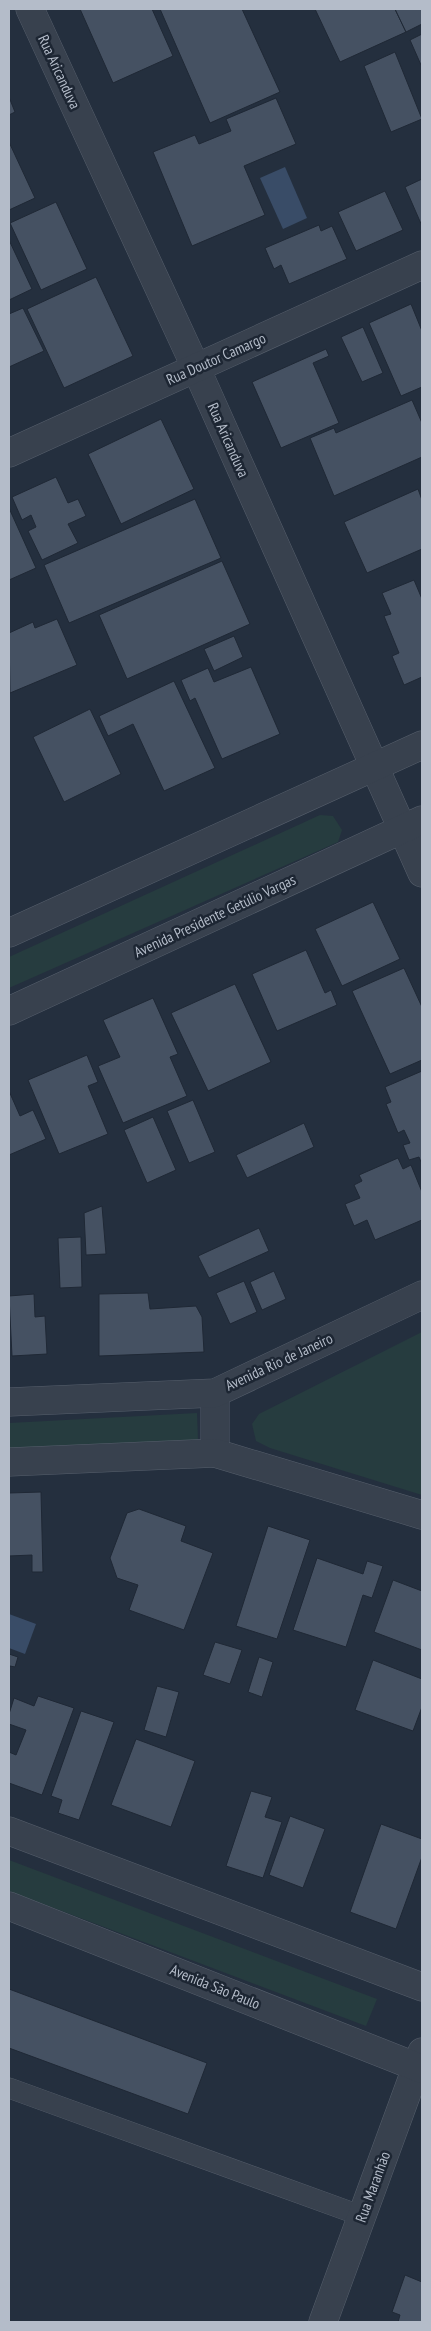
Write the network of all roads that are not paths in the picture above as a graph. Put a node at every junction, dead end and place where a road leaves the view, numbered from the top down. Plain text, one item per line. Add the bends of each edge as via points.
1 (30, 9) edge
2 (422, 265) edge
3 (196, 368) junction
4 (9, 453) edge
5 (422, 745) edge
6 (374, 767) junction
7 (412, 825) edge
8 (422, 873) edge
9 (9, 932) edge
10 (9, 1011) edge
11 (422, 1295) edge
12 (215, 1393) junction
13 (9, 1402) edge
14 (215, 1452) junction
15 (9, 1462) edge
16 (422, 1515) edge
17 (9, 1831) edge
18 (9, 1906) edge
19 (422, 1987) edge
20 (420, 2062) edge
21 (9, 2088) edge
22 (362, 2216) junction
23 (323, 2322) edge

1 - 3 street, Rua Aricanduva
2 - 3 street, Rua Doutor Camargo
3 - 4 street, Rua Doutor Camargo
3 - 6 street, Rua Aricanduva
5 - 6 street
6 - 7 street, Rua Aricanduva
6 - 9 street
7 - 8 street, Rua Aricanduva
7 - 10 street, Avenida Presidente Getúlio Vargas
11 - 12 street, Avenida Rio de Janeiro
12 - 13 street, Avenida Rio de Janeiro
12 - 14 street
14 - 15 street
14 - 16 street
17 - 19 street
18 - 20 street, Avenida São Paulo
20 - 22 street, Rua Maranhão
21 - 22 lane
22 - 23 street, Rua Maranhão

